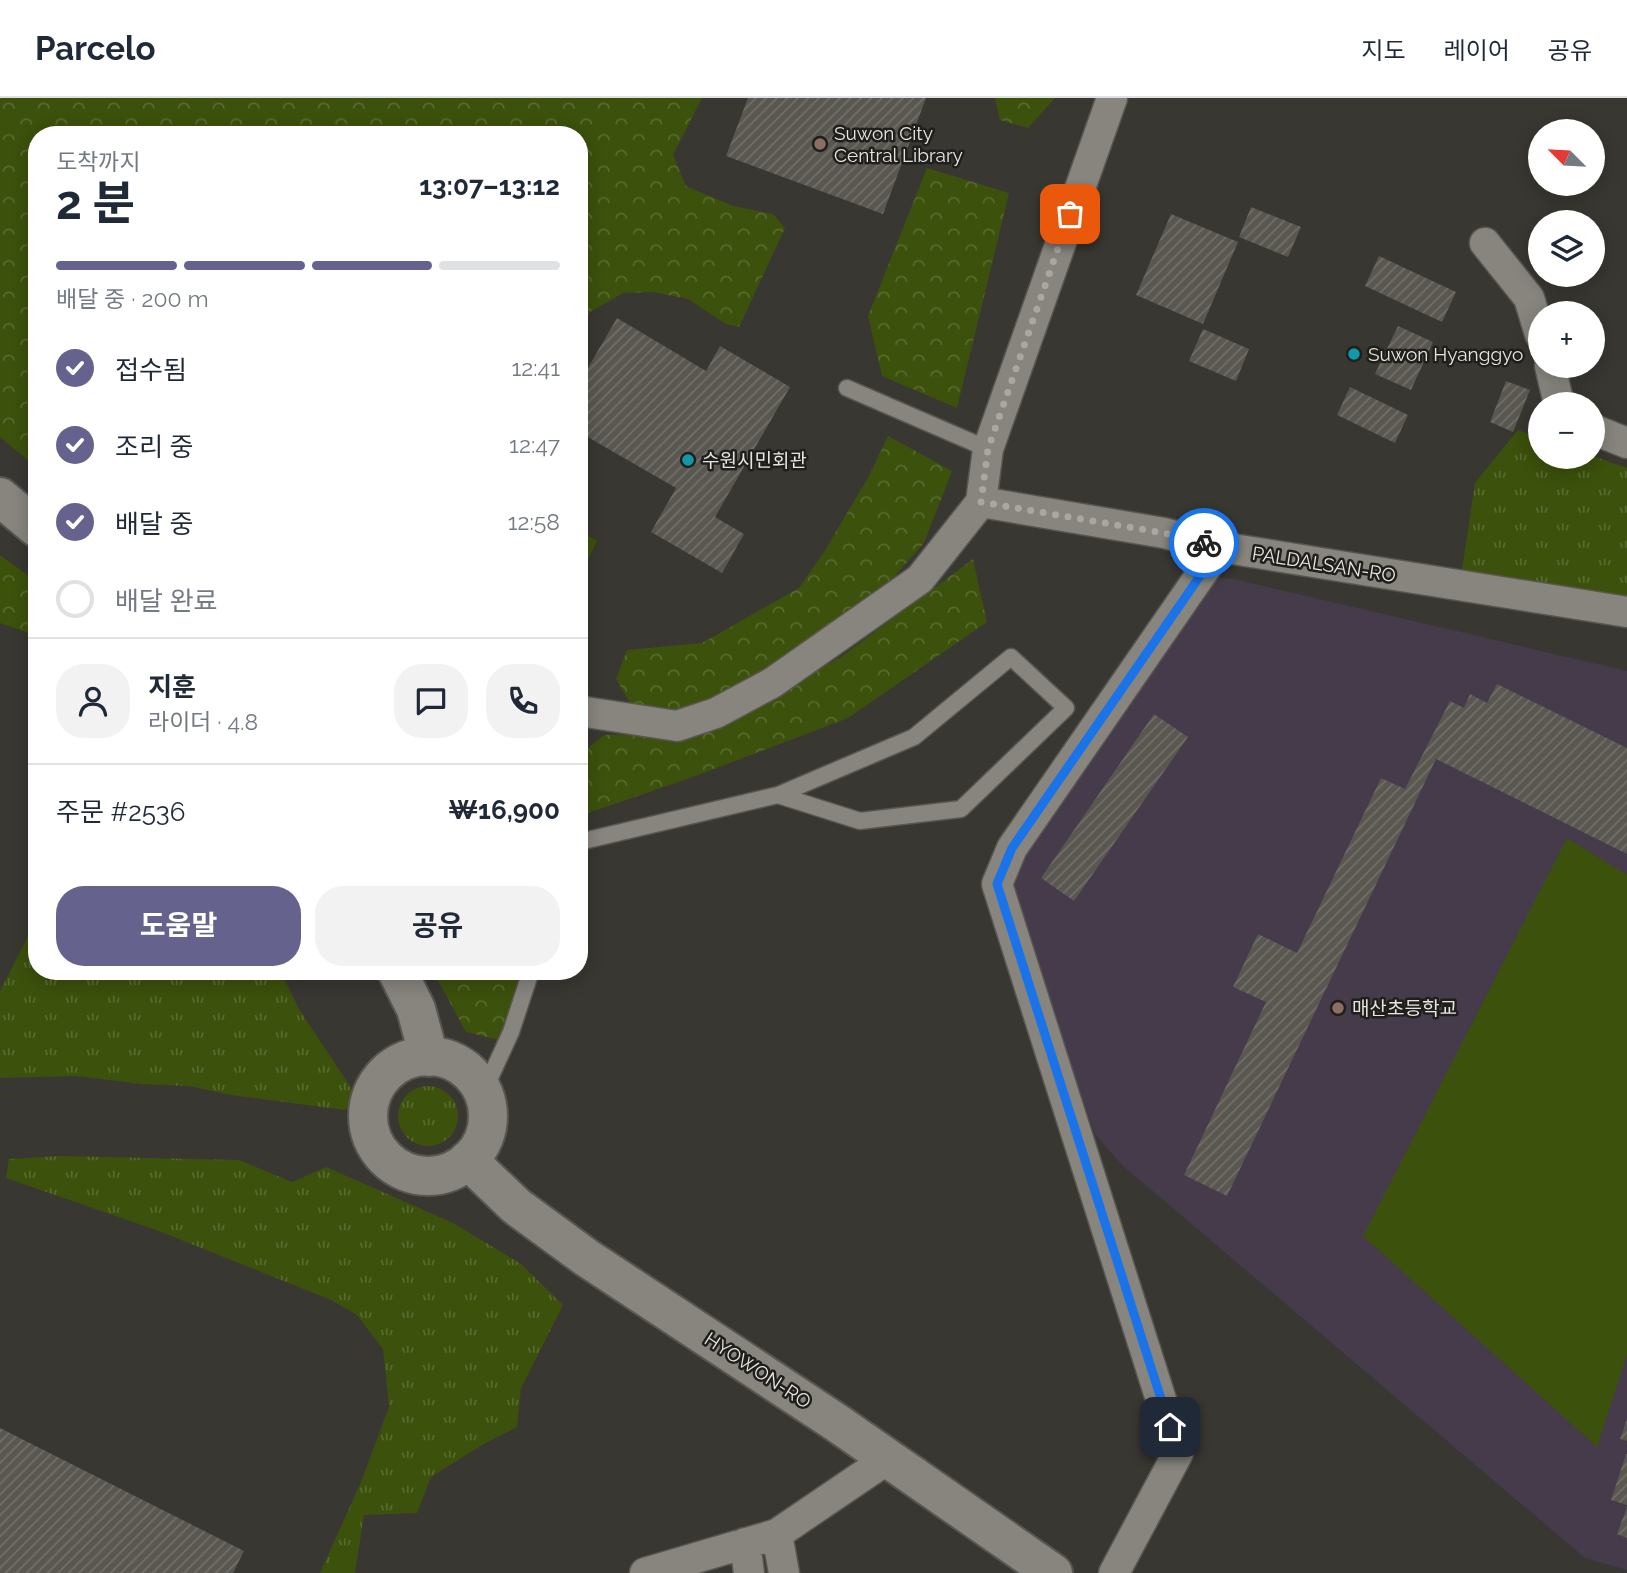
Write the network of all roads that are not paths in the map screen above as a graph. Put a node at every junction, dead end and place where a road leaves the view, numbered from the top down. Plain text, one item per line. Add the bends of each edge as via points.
1 (1112, 98) edge
2 (1485, 243) dead end
3 (1530, 301) edge
4 (847, 388) dead end
5 (1605, 434) edge
6 (1627, 443) edge
7 (988, 449) junction
8 (0, 497) edge
9 (981, 502) junction
10 (28, 520) edge
11 (1220, 547) junction
12 (1627, 612) edge
13 (588, 712) edge
14 (778, 795) junction
15 (588, 840) edge
16 (402, 980) edge
17 (528, 980) edge
18 (429, 1057) junction
19 (483, 1093) junction
20 (468, 1160) junction
21 (888, 1458) junction
22 (778, 1534) junction
23 (745, 1543) junction
24 (645, 1573) edge
25 (749, 1573) edge
26 (784, 1573) edge
27 (1053, 1573) edge
28 (1114, 1573) edge

1 - 7 street
2 - 3 street
4 - 7 lane
5 - 6 street
7 - 9 street
8 - 10 street
9 - 11 street, PALDALSAN-RO
9 - 13 street via 920,579 772,683 716,713 677,726
11 - 12 street, PALDALSAN-RO
11 - 28 street via 1012,848 997,884 1178,1453
14 - 14 lane via 860,821 961,809 1066,708 1011,657 914,737
14 - 15 lane
16 - 18 street via 416,1009
17 - 19 lane
18 - 19 street via 457,1063 473,1076
18 - 20 street via 399,1063 383,1076 372,1092 370,1131 390,1164 407,1173 446,1174
19 - 20 street via 488,1112 486,1133
20 - 21 street, HYOWON-RO via 516,1206 587,1258
21 - 22 street
21 - 27 street, HYOWON-RO
22 - 23 street
22 - 26 street
23 - 24 street
23 - 25 street

